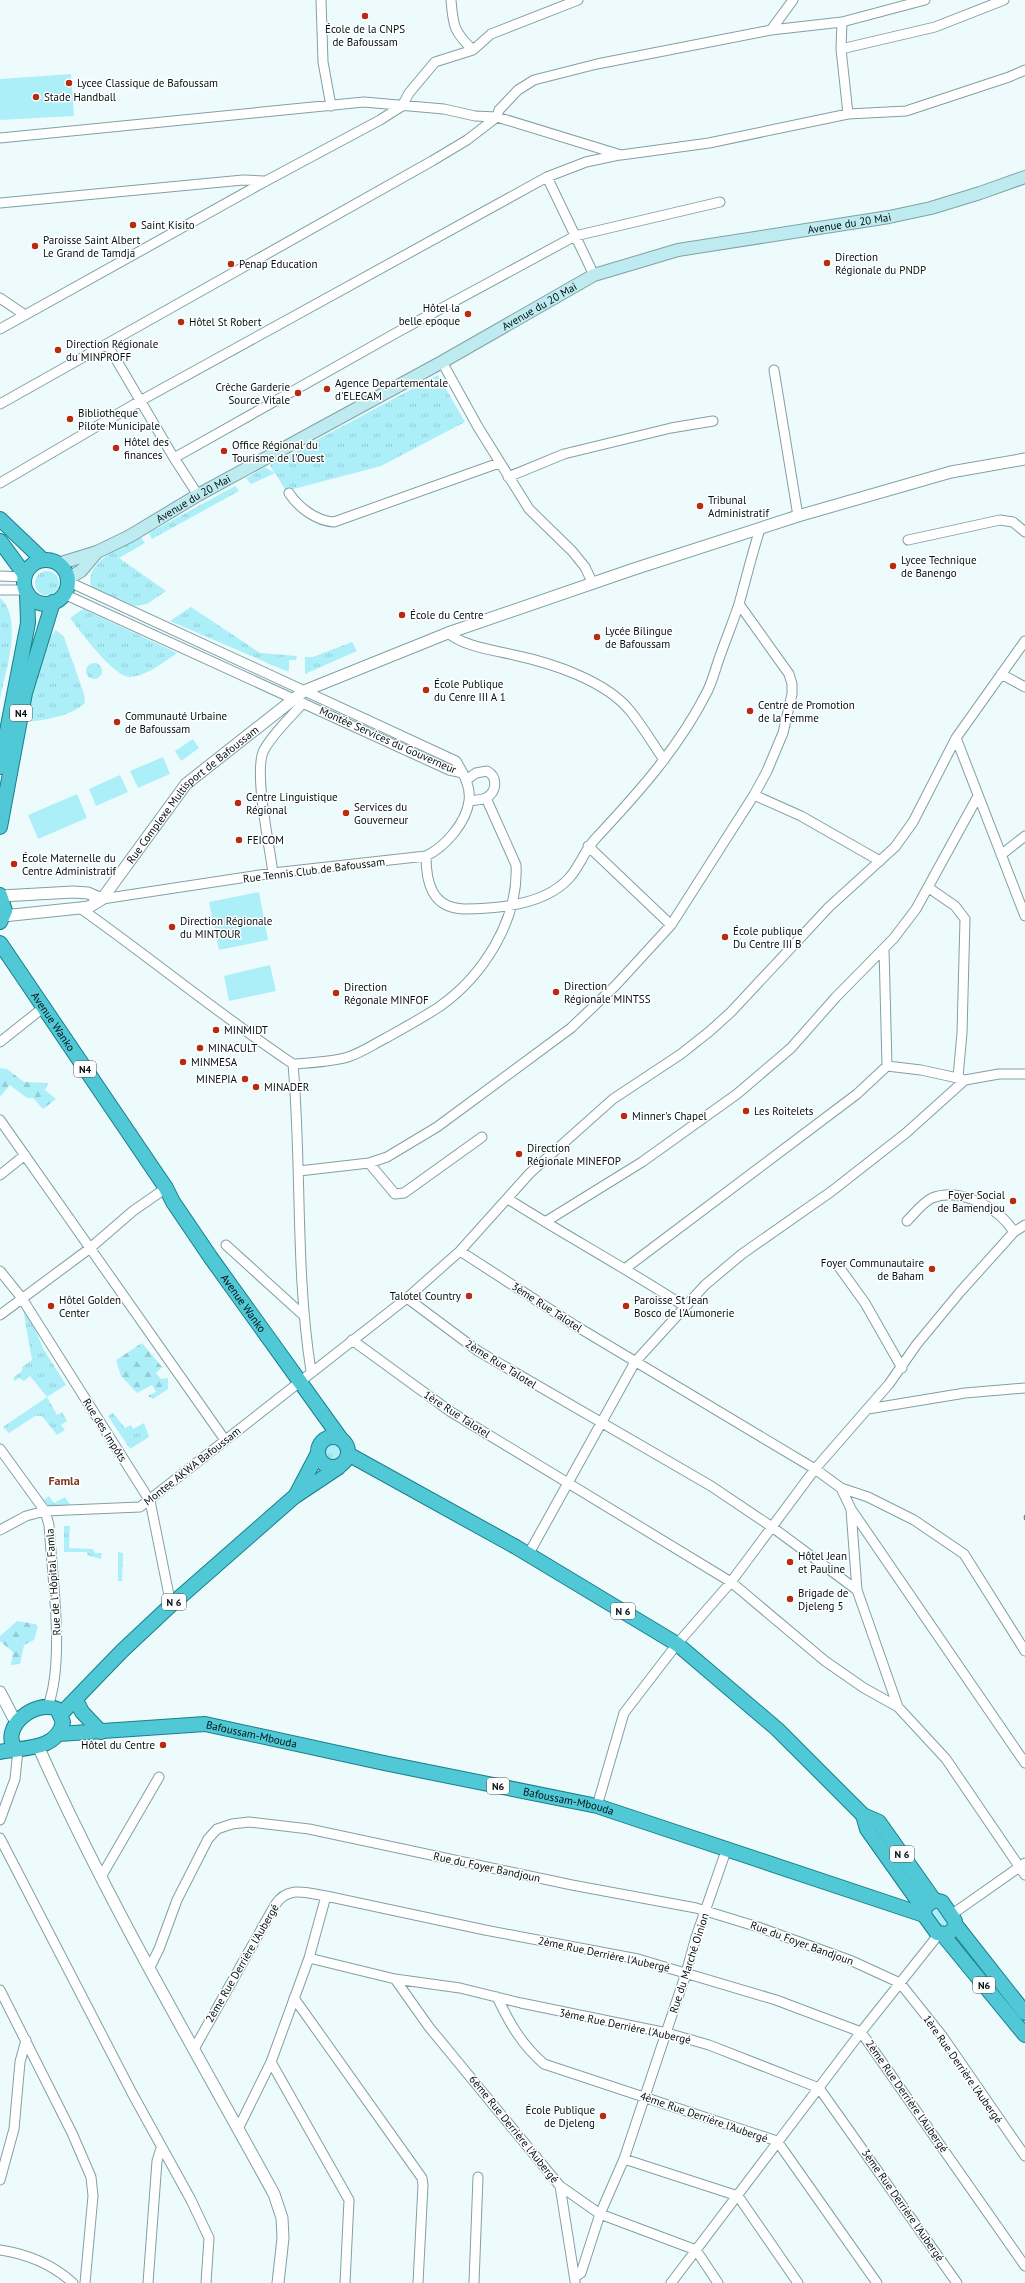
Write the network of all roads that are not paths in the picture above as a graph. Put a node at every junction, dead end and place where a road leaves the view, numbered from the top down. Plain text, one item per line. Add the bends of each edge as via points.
1 (321, 0) edge
2 (451, 0) edge
3 (578, 0) edge
4 (792, 0) edge
5 (925, 0) edge
6 (1004, 0) edge
7 (842, 22) junction
8 (771, 30) junction
9 (841, 49) junction
10 (473, 50) junction
11 (1025, 70) edge
12 (331, 106) junction
13 (402, 106) junction
14 (848, 114) junction
15 (497, 116) junction
16 (0, 138) edge
17 (621, 155) junction
18 (547, 177) junction
19 (1025, 177) edge
20 (266, 181) junction
21 (0, 202) edge
22 (720, 202) dead end
23 (575, 236) junction
24 (594, 276) junction
25 (0, 298) edge
26 (25, 315) junction
27 (0, 329) edge
28 (107, 344) junction
29 (442, 362) junction
30 (774, 370) dead end
31 (140, 401) junction
32 (0, 404) edge
33 (713, 421) dead end
34 (174, 458) junction
35 (1025, 459) edge
36 (499, 463) junction
37 (508, 477) junction
38 (0, 483) edge
39 (289, 493) dead end
40 (198, 495) junction
41 (798, 516) junction
42 (0, 519) edge
43 (760, 529) junction
44 (1025, 532) edge
45 (908, 540) dead end
46 (0, 541) edge
47 (97, 552) junction
48 (43, 560) junction
49 (58, 564) junction
50 (0, 576) edge
51 (25, 584) junction
52 (593, 584) junction
53 (63, 589) junction
54 (0, 590) edge
55 (739, 604) junction
56 (448, 633) junction
57 (1025, 641) edge
58 (1001, 674) junction
59 (1025, 688) edge
60 (304, 691) junction
61 (293, 698) junction
62 (303, 703) junction
63 (956, 738) junction
64 (664, 760) junction
65 (0, 767) edge
66 (465, 776) junction
67 (754, 795) junction
68 (978, 796) junction
69 (486, 798) junction
70 (469, 801) junction
71 (0, 827) edge
72 (1025, 836) edge
73 (588, 846) junction
74 (1001, 855) junction
75 (426, 856) junction
76 (880, 861) junction
77 (273, 873) junction
78 (929, 888) junction
79 (0, 896) edge
80 (102, 899) junction
81 (511, 907) junction
82 (80, 908) junction
83 (1025, 916) edge
84 (2, 919) edge
85 (671, 925) junction
86 (0, 943) edge
87 (884, 949) junction
88 (0, 955) edge
89 (40, 1010) junction
90 (0, 1042) edge
91 (293, 1064) junction
92 (887, 1066) junction
93 (1025, 1074) edge
94 (962, 1079) junction
95 (0, 1120) edge
96 (482, 1138) dead end
97 (26, 1155) junction
98 (369, 1163) junction
99 (299, 1171) junction
100 (0, 1175) edge
101 (164, 1190) junction
102 (508, 1198) junction
103 (907, 1221) dead end
104 (545, 1222) junction
105 (1025, 1225) edge
106 (1014, 1232) junction
107 (226, 1245) dead end
108 (89, 1249) junction
109 (460, 1251) junction
110 (839, 1267) dead end
111 (626, 1268) junction
112 (0, 1271) edge
113 (22, 1297) junction
114 (407, 1298) junction
115 (684, 1306) junction
116 (0, 1315) edge
117 (303, 1315) junction
118 (352, 1340) junction
119 (635, 1362) junction
120 (902, 1368) junction
121 (312, 1371) junction
122 (300, 1382) junction
123 (1025, 1388) edge
124 (314, 1404) junction
125 (868, 1409) junction
126 (600, 1422) junction
127 (341, 1439) junction
128 (226, 1440) junction
129 (323, 1440) junction
130 (0, 1449) edge
131 (348, 1454) junction
132 (317, 1455) junction
133 (339, 1467) junction
134 (814, 1469) junction
135 (566, 1482) junction
136 (841, 1488) junction
137 (294, 1497) junction
138 (150, 1501) junction
139 (852, 1510) junction
140 (45, 1511) junction
141 (772, 1527) junction
142 (0, 1530) edge
143 (528, 1555) junction
144 (731, 1582) junction
145 (857, 1590) junction
146 (171, 1605) junction
147 (677, 1644) junction
148 (1025, 1651) edge
149 (0, 1692) edge
150 (76, 1700) junction
151 (48, 1706) junction
152 (898, 1707) junction
153 (61, 1714) junction
154 (13, 1716) junction
155 (101, 1732) junction
156 (2, 1734) edge
157 (59, 1734) junction
158 (38, 1746) junction
159 (16, 1749) junction
160 (0, 1752) edge
161 (1025, 1763) edge
162 (159, 1777) dead end
163 (597, 1806) junction
164 (0, 1820) edge
165 (0, 1838) edge
166 (727, 1848) junction
167 (1022, 1865) edge
168 (1025, 1875) edge
169 (101, 1877) junction
170 (326, 1896) junction
171 (927, 1908) junction
172 (706, 1910) junction
173 (953, 1919) junction
174 (941, 1934) junction
175 (309, 1958) junction
176 (150, 1968) junction
177 (686, 1972) junction
178 (395, 1979) junction
179 (900, 1983) junction
180 (0, 1990) edge
181 (497, 1997) junction
182 (294, 1998) junction
183 (1010, 2004) junction
184 (1025, 2013) edge
185 (861, 2032) junction
186 (667, 2033) junction
187 (1025, 2035) edge
188 (26, 2040) junction
189 (194, 2049) junction
190 (271, 2062) junction
191 (819, 2088) junction
192 (645, 2096) junction
193 (239, 2128) junction
194 (778, 2141) junction
195 (161, 2148) junction
196 (1025, 2156) edge
197 (624, 2159) junction
198 (478, 2177) dead end
199 (0, 2180) edge
200 (560, 2186) junction
201 (738, 2196) junction
202 (600, 2214) junction
203 (0, 2250) edge
204 (696, 2250) junction
205 (1025, 2266) edge
206 (575, 2280) edge
207 (73, 2283) edge
208 (85, 2283) edge
209 (148, 2283) edge
210 (206, 2283) edge
211 (278, 2283) edge
212 (345, 2283) edge
213 (418, 2283) edge
214 (474, 2283) edge
215 (671, 2283) edge
216 (718, 2283) edge
217 (798, 2283) edge
218 (877, 2283) edge
219 (957, 2283) edge

1 - 12 street via 323,62
2 - 10 street via 458,35
3 - 10 street via 491,34
4 - 8 street
5 - 7 street
6 - 9 street via 936,26
7 - 8 street
7 - 9 street
8 - 15 street via 597,64 534,80 518,90 499,110
9 - 14 street
10 - 13 street via 435,62 408,93
11 - 14 street via 1009,78 906,111
12 - 13 street via 364,102
12 - 16 street
13 - 15 street
13 - 20 street via 336,145
14 - 17 street via 709,143
15 - 17 street
15 - 28 street via 467,140 432,161
17 - 18 street via 586,162
18 - 23 street
18 - 31 street
19 - 24 main road, Avenue du 20 Mai via 931,208 889,217 678,250
20 - 21 street via 243,180
20 - 26 street
22 - 23 street
23 - 24 street
23 - 34 street
24 - 29 main road, Avenue du 20 Mai
25 - 26 street
26 - 27 street
28 - 31 street
28 - 32 street
29 - 36 street
29 - 40 main road, Avenue du 20 Mai
30 - 41 street
31 - 34 street
31 - 38 street
33 - 37 street via 671,428 564,454
34 - 40 street
35 - 41 street, Rue Complexe Multisport de Bafoussam via 951,472
36 - 37 street
36 - 39 street via 334,522 318,518 294,502
37 - 52 street via 529,509 585,567
40 - 47 main road, Avenue du 20 Mai via 130,536
41 - 43 street, Rue Complexe Multisport de Bafoussam
42 - 48 highway
43 - 52 street, Rue Complexe Multisport de Bafoussam
43 - 55 street
44 - 45 street via 1013,522 1000,520
46 - 51 highway
47 - 49 main road, Avenue du 20 Mai
47 - 53 main road, Avenue du 20 Mai
48 - 49 highway
48 - 51 highway via 30,567
49 - 53 highway via 63,568
50 - 51 street
51 - 53 highway via 35,601 47,604
51 - 54 street
51 - 65 highway, N4 via 28,624
52 - 56 street, Rue Complexe Multisport de Bafoussam
53 - 60 street, Montée Services du Gouverneur
53 - 61 street, Montée Services du Gouverneur
53 - 71 highway, N4 via 25,693
55 - 64 street via 708,688 677,743
55 - 67 street via 789,674 792,684 782,733
56 - 60 street, Rue Complexe Multisport de Bafoussam
56 - 64 street via 468,643 548,664 606,689 631,711
57 - 58 street, Montee AKWA Bafoussam
58 - 59 street
58 - 63 street, Montee AKWA Bafoussam
60 - 61 street, Rue Complexe Multisport de Bafoussam
60 - 66 street, Montée Services du Gouverneur via 456,760
61 - 62 street, Montée Services du Gouverneur
61 - 80 street, Rue Complexe Multisport de Bafoussam via 186,784
62 - 66 street, Montée Services du Gouverneur
62 - 77 street via 263,750 260,764 260,784
63 - 68 street
63 - 76 street, Montee AKWA Bafoussam via 907,832
64 - 73 street via 634,797
66 - 69 street via 482,771 493,776 495,787
66 - 70 street
67 - 76 street via 801,816
67 - 85 street
68 - 74 street
68 - 78 street
69 - 70 street
69 - 81 street via 516,865
70 - 75 street, Rue Tennis Club de Bafoussam via 463,817 445,843
72 - 74 street
73 - 81 street via 571,876 562,886 548,894
73 - 85 street
74 - 83 street
75 - 77 street, Rue Tennis Club de Bafoussam
75 - 81 street via 427,882 441,904 456,908
76 - 102 street, Montee AKWA Bafoussam via 828,907 710,1032 613,1100 530,1173
77 - 80 street, Rue Tennis Club de Bafoussam
78 - 87 street via 916,909
78 - 94 street via 955,906 965,919
79 - 80 street, Rue Tennis Club de Bafoussam via 72,892 88,893
79 - 84 highway via 4,906
80 - 82 street, Rue Tennis Club de Bafoussam via 89,907
81 - 91 street via 503,931 488,956 470,978 440,1006 348,1057
82 - 84 street, Rue Tennis Club de Bafoussam
82 - 91 street via 146,954 250,1035
85 - 98 street via 616,985 571,1028 437,1127 387,1158
86 - 89 highway, Avenue Wanko / N4
87 - 92 street
87 - 104 street via 836,997 791,1048 737,1094 642,1162
88 - 89 highway, Avenue Wanko / N4
89 - 90 street
89 - 101 highway, Avenue Wanko / N4
91 - 99 street
92 - 94 street
92 - 111 street via 856,1094
93 - 94 street via 999,1074
94 - 115 street via 881,1153 742,1254
95 - 97 street
96 - 98 street via 404,1193 395,1194
97 - 100 street
97 - 108 street
98 - 99 street
99 - 117 street
101 - 108 street
101 - 122 highway, Avenue Wanko / N4
102 - 104 street
102 - 109 street, Montee AKWA Bafoussam
103 - 106 street via 930,1199 951,1195 973,1200 998,1212
104 - 111 street
105 - 106 street
106 - 120 street via 917,1344
107 - 117 street
108 - 113 street
108 - 128 street
109 - 114 street, Montee AKWA Bafoussam
109 - 119 street, 3ème Rue Talotel
110 - 120 street via 865,1303
111 - 115 street
112 - 113 street, Rue des Impôts
113 - 116 street
113 - 138 street, Rue des Impôts
114 - 118 street, Montee AKWA Bafoussam
114 - 126 street, 2ème Rue Talotel via 478,1351
115 - 119 street
117 - 121 street
118 - 121 street, Montee AKWA Bafoussam
118 - 135 street, 1ère Rue Talotel via 451,1412
119 - 126 street
119 - 134 street, 3ème Rue Talotel
120 - 125 street
121 - 122 street, Montee AKWA Bafoussam
122 - 124 highway, Avenue Wanko / N4
122 - 128 street, Montee AKWA Bafoussam
123 - 125 street via 966,1393
124 - 127 highway, Avenue Wanko / N4
124 - 129 highway, Avenue Wanko / N4
125 - 134 street
126 - 135 street
126 - 141 street, 2ème Rue Talotel via 711,1486
127 - 129 highway via 329,1437
127 - 131 highway via 348,1448
128 - 138 street, Montee AKWA Bafoussam
129 - 132 highway via 318,1447
130 - 140 street, Rue de l'Hôpital Famla
131 - 133 highway
131 - 143 highway, N 6
132 - 133 highway via 328,1467
132 - 137 highway, N 6
133 - 137 highway, N 6
134 - 136 street, 3ème Rue Talotel
134 - 141 street
135 - 143 street
135 - 144 street, 1ère Rue Talotel
136 - 139 street
136 - 148 street via 868,1497 914,1520 964,1554
137 - 146 highway, N 6
138 - 140 street, Montee AKWA Bafoussam via 134,1508
138 - 146 street, Rue des Impôts
139 - 145 street
139 - 161 street
140 - 142 street, Montee AKWA Bafoussam via 26,1516
140 - 151 street, Rue de l'Hôpital Famla via 49,1525 56,1646 54,1690
141 - 144 street
141 - 145 street, 2ème Rue Talotel
143 - 147 highway, N 6
144 - 147 street
144 - 152 street, 1ère Rue Talotel via 825,1661 864,1688
145 - 152 street
146 - 150 highway, N 6 via 122,1651
147 - 163 street via 624,1713
147 - 171 highway, N 6 via 777,1729 863,1815 879,1822
149 - 154 street
150 - 153 highway, N 6
150 - 155 highway via 82,1712
151 - 153 highway via 57,1709
151 - 154 highway
152 - 167 street via 946,1759
153 - 157 highway via 63,1722
154 - 156 highway
155 - 157 highway, Bafoussam-Mbouda / N6
155 - 163 highway, Bafoussam-Mbouda / N6 via 204,1724
156 - 159 highway
157 - 158 highway
158 - 159 highway
158 - 169 street
159 - 160 highway
159 - 164 street via 15,1779
162 - 169 street
163 - 166 highway, Bafoussam-Mbouda / N6
165 - 195 street
166 - 171 highway, Bafoussam-Mbouda / N6
166 - 172 street, Rue du Marché Oinion
167 - 168 street
167 - 173 street
169 - 176 street via 132,1939
170 - 175 street
170 - 177 street, 2ème Rue Derrière l'Aubergé via 638,1959
170 - 189 street, 2ème Rue Derrière l'Aubergé via 291,1892 280,1898
171 - 173 highway via 942,1902
171 - 174 highway
172 - 176 street, Rue du Foyer Bandjoun via 572,1885 309,1829 249,1822 217,1829 208,1839 177,1900
172 - 177 street, Rue du Marché Oinion
172 - 179 street, Rue du Foyer Bandjoun via 838,1956
173 - 174 highway via 953,1931
173 - 183 highway, N6
174 - 179 street
174 - 183 highway, N6
175 - 178 street, 3ème Rue Derrière l'Aubergé
175 - 182 street
176 - 189 street
177 - 185 street, 2ème Rue Derrière l'Aubergé via 776,2000
177 - 186 street, Rue du Marché Oinion
178 - 181 street, 3ème Rue Derrière l'Aubergé via 460,1988
178 - 200 street, 6ème Rue Derrière l'Aubergé via 429,2027
179 - 185 street
179 - 196 street, 1ère Rue Derrière l'Aubergé via 943,2037
180 - 188 street
181 - 186 street, 3ème Rue Derrière l'Aubergé
181 - 192 street, 4ème Rue Derrière l'Aubergé via 514,2032 544,2064
182 - 190 street
182 - 213 street via 422,2178
183 - 184 highway, N6
183 - 187 highway, N6
185 - 191 street
185 - 205 street, 2ème Rue Derrière l'Aubergé
186 - 191 street, 3ème Rue Derrière l'Aubergé via 709,2045
186 - 192 street, Rue du Marché Oinion
188 - 199 street via 20,2062 14,2130
188 - 208 street via 91,2177 93,2196
189 - 193 street
190 - 193 street
190 - 212 street via 349,2200
191 - 194 street
191 - 219 street, 3ème Rue Derrière l'Aubergé
192 - 194 street, 4ème Rue Derrière l'Aubergé
192 - 197 street, Rue du Marché Oinion
193 - 211 street via 274,2194 282,2218 283,2238
194 - 201 street
194 - 218 street, 4ème Rue Derrière l'Aubergé
195 - 209 street via 157,2161
195 - 210 street via 209,2238
197 - 201 street
197 - 202 street, Rue du Marché Oinion
198 - 214 street
200 - 202 street, 6ème Rue Derrière l'Aubergé
200 - 206 street
201 - 204 street
201 - 217 street
202 - 204 street, 6ème Rue Derrière l'Aubergé
202 - 206 street, Rue du Marché Oinion via 581,2273
203 - 207 street via 34,2259 52,2267
204 - 215 street
204 - 216 street

